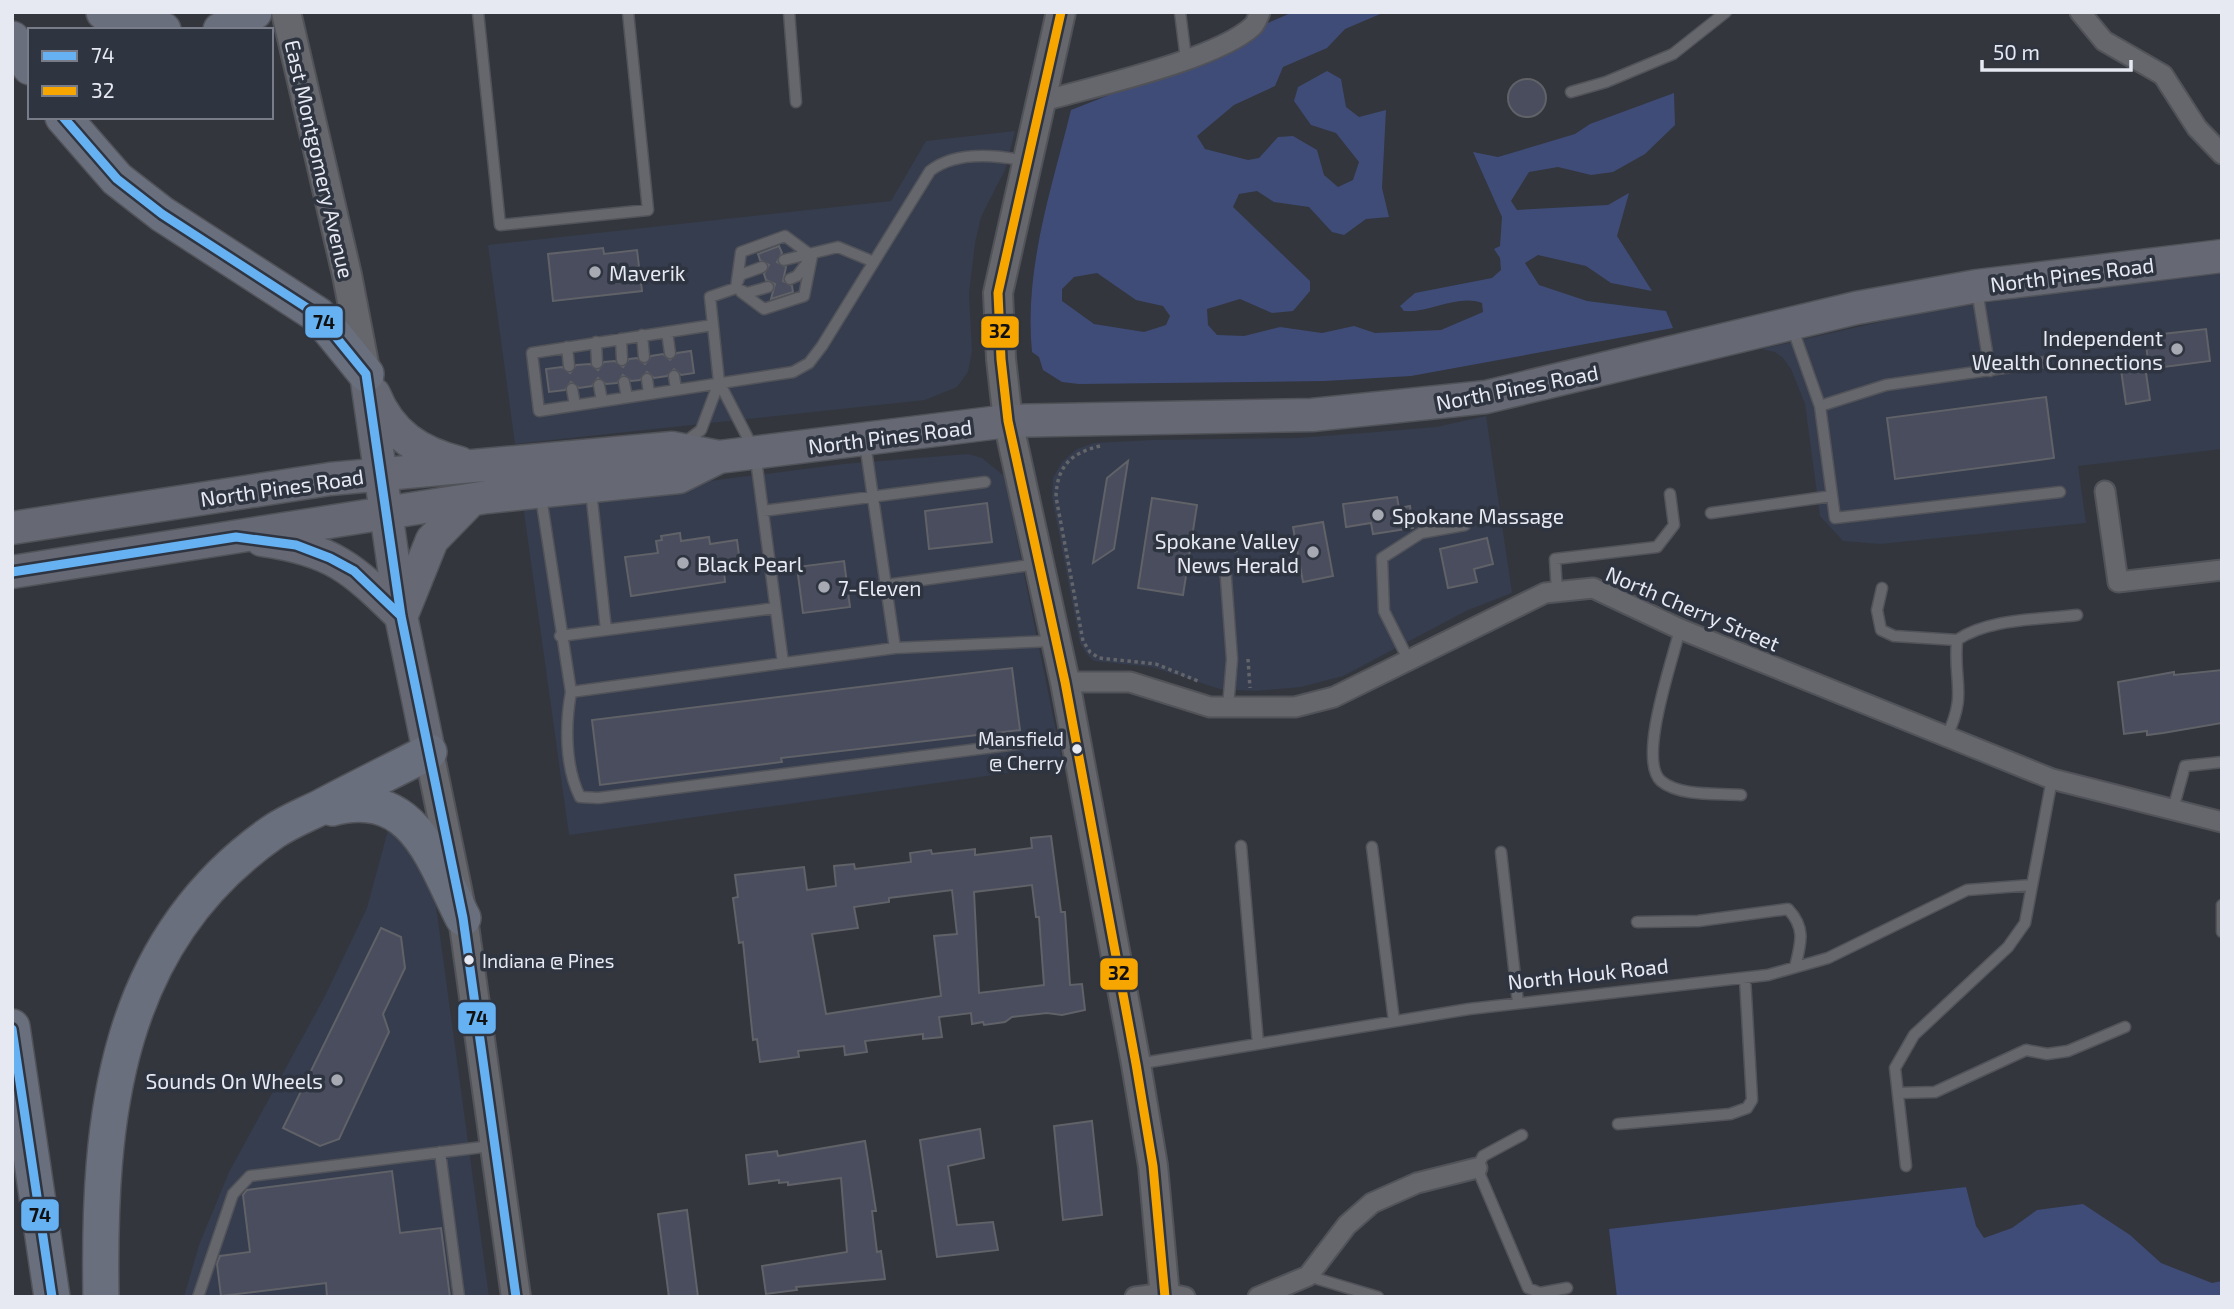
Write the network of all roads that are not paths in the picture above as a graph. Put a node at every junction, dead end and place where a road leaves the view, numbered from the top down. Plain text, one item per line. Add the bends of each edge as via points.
1 (104, 12) edge
2 (254, 12) edge
3 (286, 12) edge
4 (478, 12) edge
5 (628, 12) edge
6 (789, 12) edge
7 (1061, 12) edge
8 (1180, 12) edge
9 (1260, 12) edge
10 (1726, 12) edge
11 (2080, 12) edge
12 (152, 28) edge
13 (224, 28) edge
14 (12, 39) edge
15 (1186, 59) junction
16 (28, 64) edge
17 (1571, 92) dead end
18 (796, 102) dead end
19 (1040, 102) junction
20 (65, 119) edge
21 (2222, 154) edge
22 (1027, 162) junction
23 (813, 256) junction
24 (2222, 256) edge
25 (784, 260) dead end
26 (874, 262) junction
27 (762, 267) dead end
28 (790, 279) dead end
29 (1977, 286) junction
30 (768, 287) dead end
31 (736, 288) junction
32 (713, 325) junction
33 (1791, 325) junction
34 (667, 332) junction
35 (642, 335) junction
36 (621, 339) junction
37 (596, 342) junction
38 (567, 346) junction
39 (670, 354) dead end
40 (644, 357) dead end
41 (622, 360) dead end
42 (2045, 362) dead end
43 (597, 363) dead end
44 (569, 366) dead end
45 (1990, 371) junction
46 (366, 373) junction
47 (674, 376) dead end
48 (647, 379) dead end
49 (624, 382) dead end
50 (719, 382) junction
51 (599, 385) dead end
52 (572, 389) dead end
53 (676, 389) junction
54 (649, 393) junction
55 (627, 397) junction
56 (602, 401) junction
57 (575, 405) junction
58 (1820, 406) junction
59 (1009, 421) junction
60 (864, 439) junction
61 (672, 448) junction
62 (755, 452) junction
63 (719, 457) junction
64 (475, 467) junction
65 (379, 474) junction
66 (985, 482) dead end
67 (590, 487) junction
68 (2105, 491) dead end
69 (2060, 492) dead end
70 (540, 493) junction
71 (1670, 494) dead end
72 (1832, 496) junction
73 (873, 499) junction
74 (471, 500) junction
75 (762, 511) junction
76 (385, 513) junction
77 (1712, 513) dead end
78 (1465, 525) dead end
79 (12, 528) edge
80 (236, 537) junction
81 (1039, 564) junction
82 (1225, 565) dead end
83 (2222, 570) edge
84 (12, 572) edge
85 (886, 586) junction
86 (1882, 588) dead end
87 (1557, 592) junction
88 (775, 608) junction
89 (2077, 615) dead end
90 (401, 616) junction
91 (1680, 629) junction
92 (606, 630) junction
93 (560, 636) junction
94 (1056, 640) junction
95 (1957, 640) junction
96 (895, 648) junction
97 (1409, 661) junction
98 (782, 663) junction
99 (1065, 682) junction
100 (571, 692) junction
101 (1229, 697) junction
102 (1075, 737) junction
103 (1946, 738) junction
104 (429, 752) junction
105 (2222, 762) edge
106 (2052, 779) junction
107 (1741, 795) dead end
108 (2173, 809) junction
109 (305, 815) junction
110 (2222, 822) edge
111 (1241, 846) dead end
112 (1372, 847) dead end
113 (1501, 852) dead end
114 (2032, 885) junction
115 (2222, 905) edge
116 (463, 918) junction
117 (1637, 922) dead end
118 (2222, 932) edge
119 (1795, 967) junction
120 (1745, 978) junction
121 (1518, 1003) junction
122 (1394, 1021) junction
123 (12, 1027) edge
124 (2125, 1027) dead end
125 (1258, 1045) junction
126 (1136, 1064) junction
127 (1898, 1093) junction
128 (1618, 1124) dead end
129 (1522, 1135) dead end
130 (495, 1146) junction
131 (440, 1152) junction
132 (1906, 1166) dead end
133 (1477, 1168) junction
134 (1308, 1276) junction
135 (1567, 1288) dead end
136 (1172, 1296) edge
137 (51, 1297) edge
138 (101, 1297) edge
139 (198, 1297) edge
140 (459, 1297) edge
141 (516, 1297) edge
142 (1135, 1297) edge
143 (1258, 1297) edge
144 (1378, 1297) edge

1 - 12 highway
2 - 13 highway
3 - 46 street, East Montgomery Avenue
4 - 5 lane via 500,225 648,210
6 - 18 lane
7 - 19 street
8 - 15 lane
9 - 15 street via 1254,26
10 - 17 lane via 1674,54
11 - 21 street via 2104,41 2163,75 2197,128
14 - 16 highway
15 - 19 street
19 - 22 street
20 - 46 highway via 117,179 162,214 318,315
22 - 26 lane via 998,155 940,164 930,171
22 - 59 street via 998,293
23 - 25 lane
23 - 26 lane via 838,247
23 - 28 lane
23 - 31 lane via 804,296 764,309
23 - 31 lane via 785,236 741,251
24 - 29 main road, North Pines Road
26 - 50 lane via 809,363 793,372
27 - 31 lane via 740,275
29 - 33 main road, North Pines Road
29 - 45 lane
30 - 31 lane via 747,293
31 - 32 lane via 710,297
32 - 34 lane
32 - 50 lane
33 - 58 lane
33 - 59 main road, North Pines Road via 1486,397 1312,415
34 - 35 lane
34 - 39 lane
35 - 36 lane
35 - 40 lane
36 - 37 lane
36 - 41 lane
37 - 38 lane
37 - 43 lane
38 - 44 lane
38 - 57 lane via 532,353 539,411
42 - 45 lane
45 - 58 lane via 1886,385
46 - 64 main road via 383,415 403,439 435,457
46 - 65 main road, East Montgomery Avenue
47 - 53 lane
48 - 54 lane
49 - 55 lane
50 - 53 lane
50 - 61 lane via 701,430
50 - 62 lane
51 - 56 lane
52 - 57 lane
53 - 54 lane
54 - 55 lane
55 - 56 lane
56 - 57 lane
58 - 72 lane
59 - 60 main road, North Pines Road
59 - 81 street
60 - 62 main road, North Pines Road
60 - 73 lane
61 - 63 main road, North Pines Road
61 - 64 main road, North Pines Road
62 - 63 main road, North Pines Road
62 - 75 lane
63 - 67 main road, North Pines Road via 679,477
64 - 65 main road, North Pines Road
65 - 76 main road, East Montgomery Avenue
65 - 79 main road, North Pines Road
66 - 73 lane
67 - 70 main road, North Pines Road
67 - 92 lane
68 - 83 street via 2118,582
69 - 72 lane via 1835,517
70 - 74 main road, North Pines Road
70 - 93 lane
71 - 87 lane via 1674,525 1657,547 1555,559
72 - 77 lane
73 - 75 lane
73 - 85 lane
74 - 76 main road, North Pines Road
74 - 90 main road via 432,540
75 - 88 lane
76 - 80 main road, North Pines Road
76 - 90 main road, East Montgomery Avenue
78 - 97 lane via 1421,533 1382,558 1384,611
80 - 84 main road, North Pines Road
80 - 90 main road via 296,545 330,558 354,571
81 - 85 lane
81 - 94 street
82 - 101 lane via 1232,659
85 - 96 lane
86 - 95 lane via 1877,610 1881,630 1894,636
87 - 91 street, North Cherry Street via 1593,588
87 - 97 street, North Cherry Street via 1545,593
88 - 92 lane
88 - 98 lane
89 - 95 lane via 1991,626
90 - 104 main road, East Montgomery Avenue
91 - 103 street, North Cherry Street
91 - 107 lane via 1653,740 1652,766 1661,781 1681,790
92 - 93 lane
93 - 100 lane
94 - 96 lane
94 - 99 street
95 - 103 lane via 1961,693
96 - 98 lane
97 - 101 street, North Cherry Street via 1334,697 1295,706
98 - 100 lane
99 - 101 street, North Cherry Street via 1130,682 1210,707
99 - 102 street
100 - 102 lane via 565,720 574,785 580,797
102 - 126 street
103 - 106 street, North Cherry Street
104 - 109 highway
104 - 116 street
105 - 108 lane via 2185,766
106 - 108 street, North Cherry Street
106 - 114 lane
108 - 110 street, North Cherry Street
109 - 116 highway via 355,802 386,807 408,821
109 - 138 highway via 274,831 226,870 150,970 129,1024 111,1101 103,1182
111 - 125 lane
112 - 122 lane
113 - 121 lane
114 - 119 lane, North Houk Road via 1967,890 1828,958
114 - 127 lane via 2025,923 2008,947 1914,1035 1895,1068
115 - 118 lane
116 - 130 street
117 - 119 lane via 1698,921 1788,909 1798,920 1802,937
119 - 120 lane, North Houk Road
120 - 121 lane, North Houk Road
120 - 128 lane via 1752,1100 1747,1108 1730,1114
121 - 122 lane, North Houk Road
122 - 125 lane, North Houk Road
123 - 137 highway
124 - 127 lane via 2068,1051 2026,1050 1935,1092
125 - 126 lane, North Houk Road
126 - 136 street
127 - 132 lane
129 - 133 lane via 1483,1156
130 - 131 lane
130 - 141 street
131 - 139 lane via 250,1176 233,1194
131 - 140 lane
133 - 134 street via 1417,1183 1372,1203 1347,1225
133 - 135 lane via 1528,1289 1540,1293
134 - 143 street
134 - 144 lane
136 - 142 street

